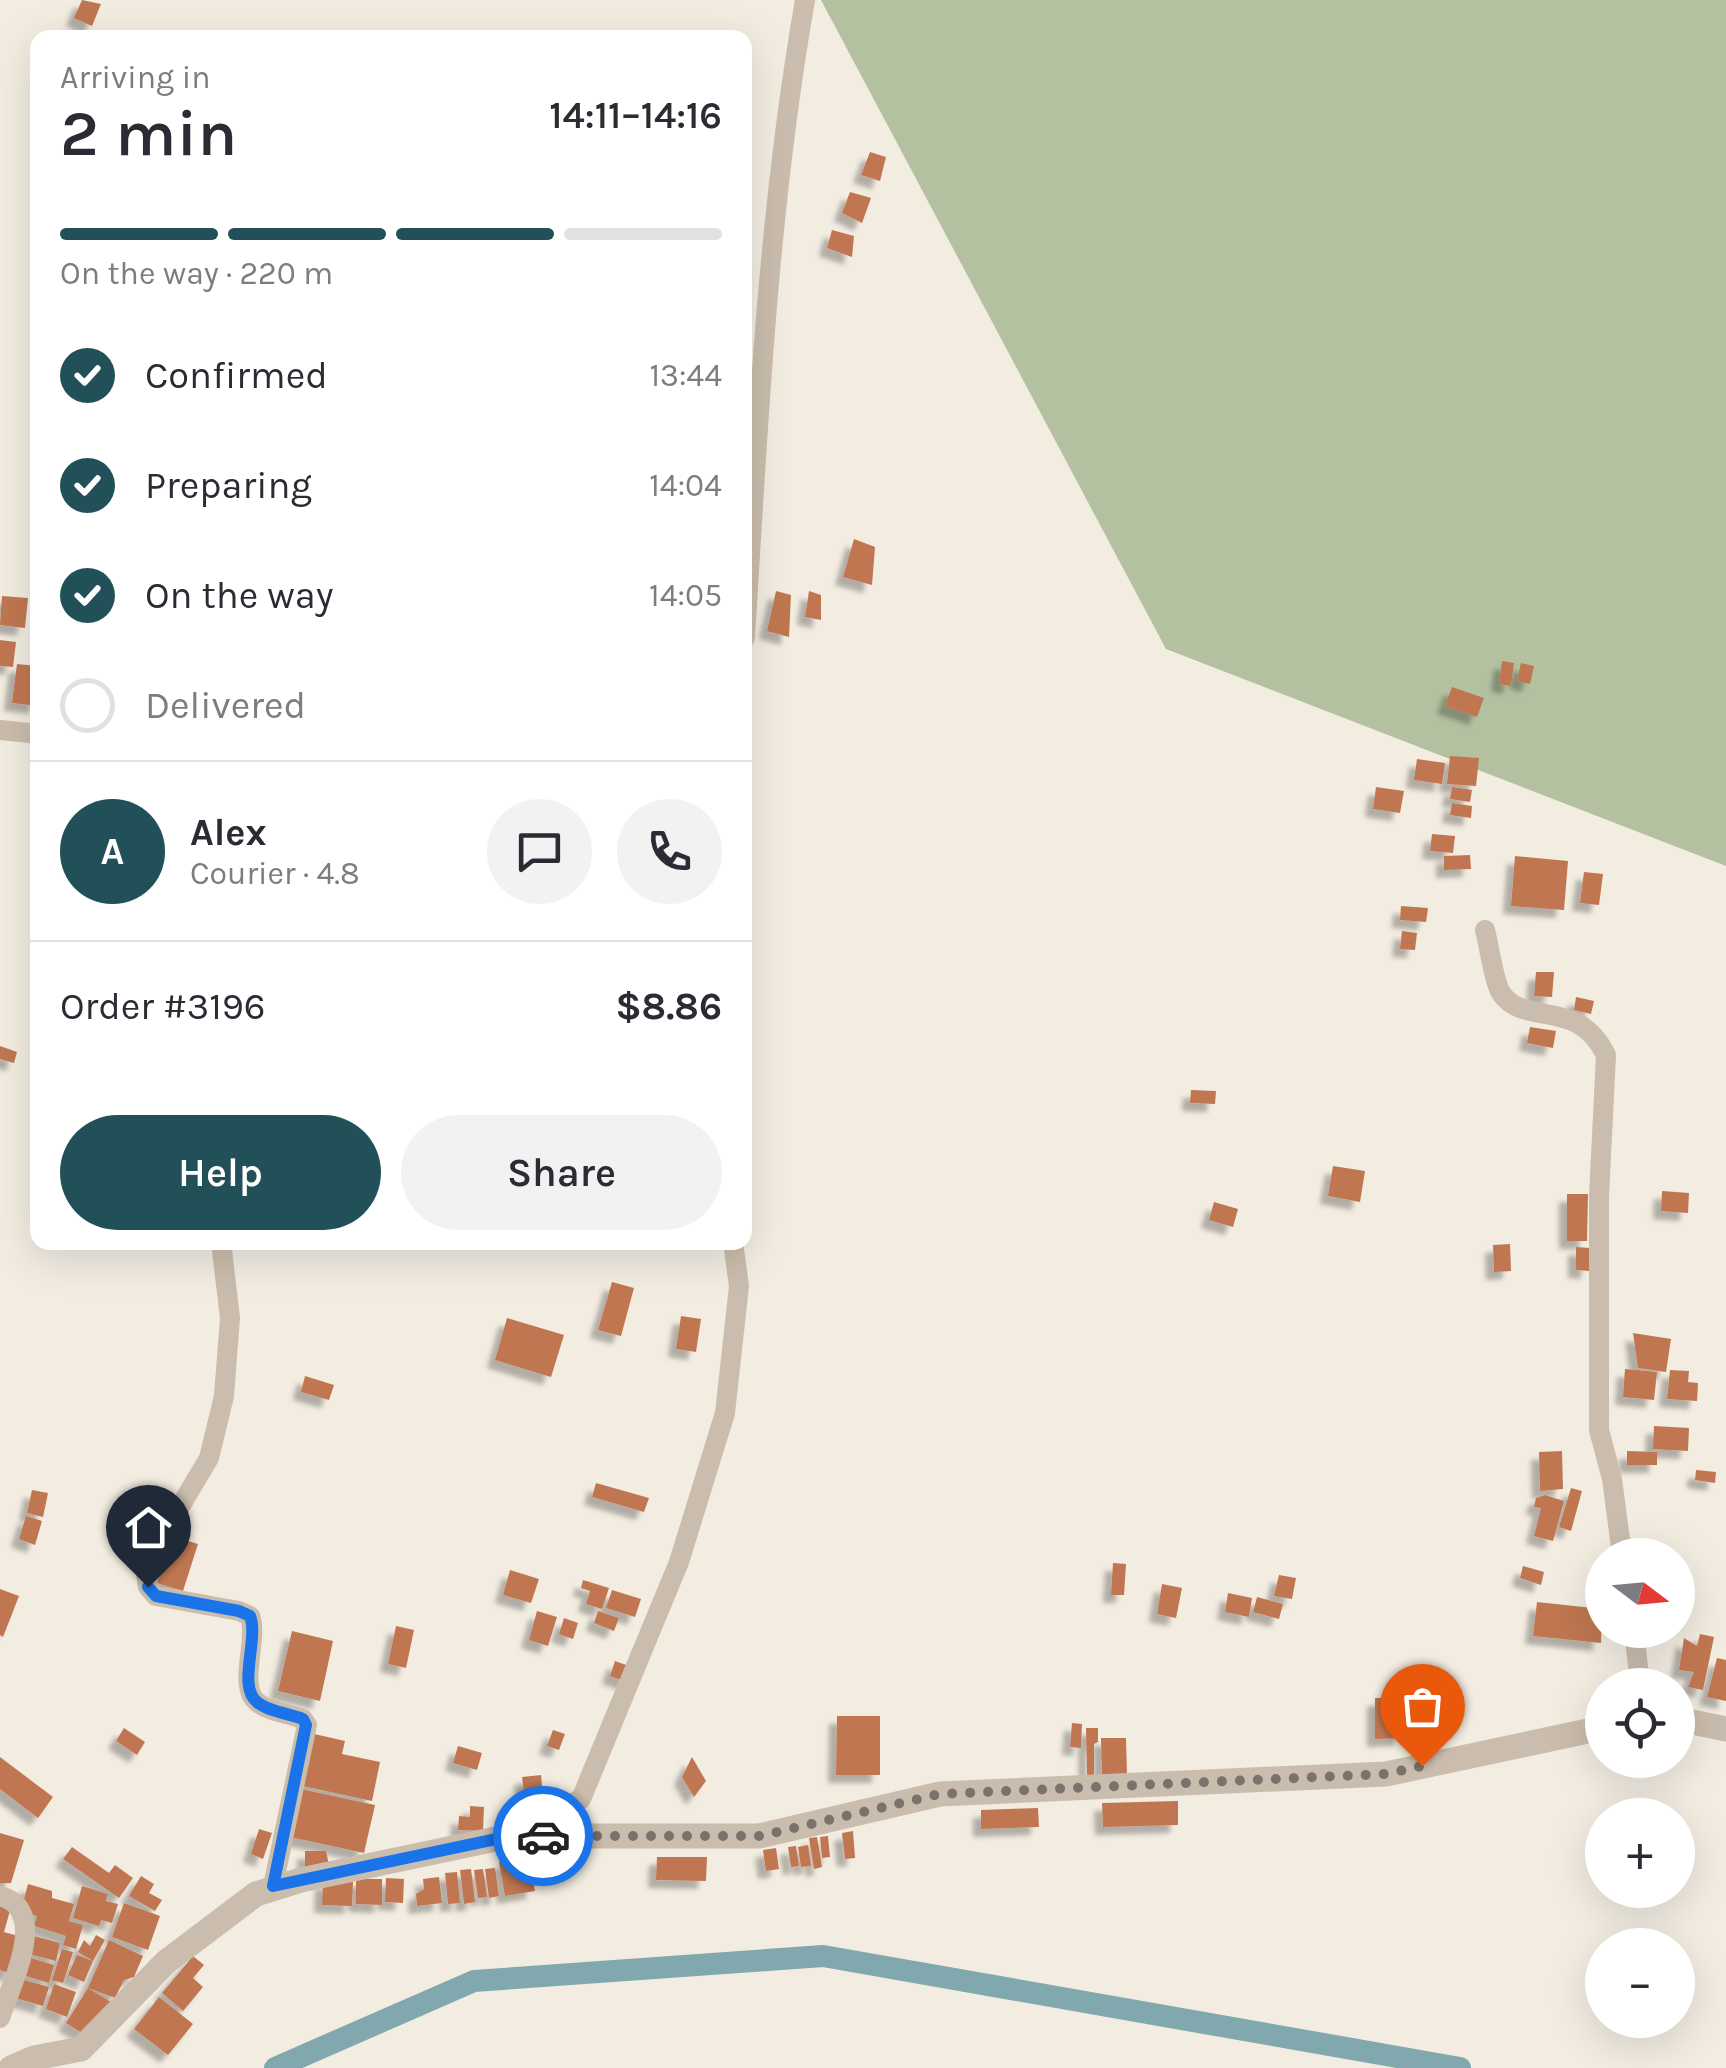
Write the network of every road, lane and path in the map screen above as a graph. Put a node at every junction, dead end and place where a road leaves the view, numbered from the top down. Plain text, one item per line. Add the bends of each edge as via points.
1 (805, 0) edge
2 (752, 521) edge
3 (0, 730) edge
4 (30, 733) edge
5 (1485, 930) dead end
6 (222, 1250) edge
7 (734, 1250) edge
8 (1620, 1538) edge
9 (1695, 1723) edge
10 (1726, 1729) edge
11 (1585, 1732) edge
12 (510, 1836) junction
13 (273, 1886) junction
14 (0, 1896) edge
15 (0, 2018) edge
16 (11, 2068) edge

1 - 2 street via 766,286
3 - 4 street
5 - 8 street via 1499,991 1516,1006 1580,1022 1606,1055 1599,1430
6 - 13 street via 230,1318 224,1396 209,1458 146,1574 156,1596 250,1616 251,1693 306,1725
7 - 12 street via 739,1286 725,1413 679,1562 581,1798
9 - 10 street
11 - 12 street via 1386,1774 940,1794 760,1836
12 - 13 street
13 - 16 street via 166,1962 81,2049
14 - 15 street via 17,1905 25,1944

